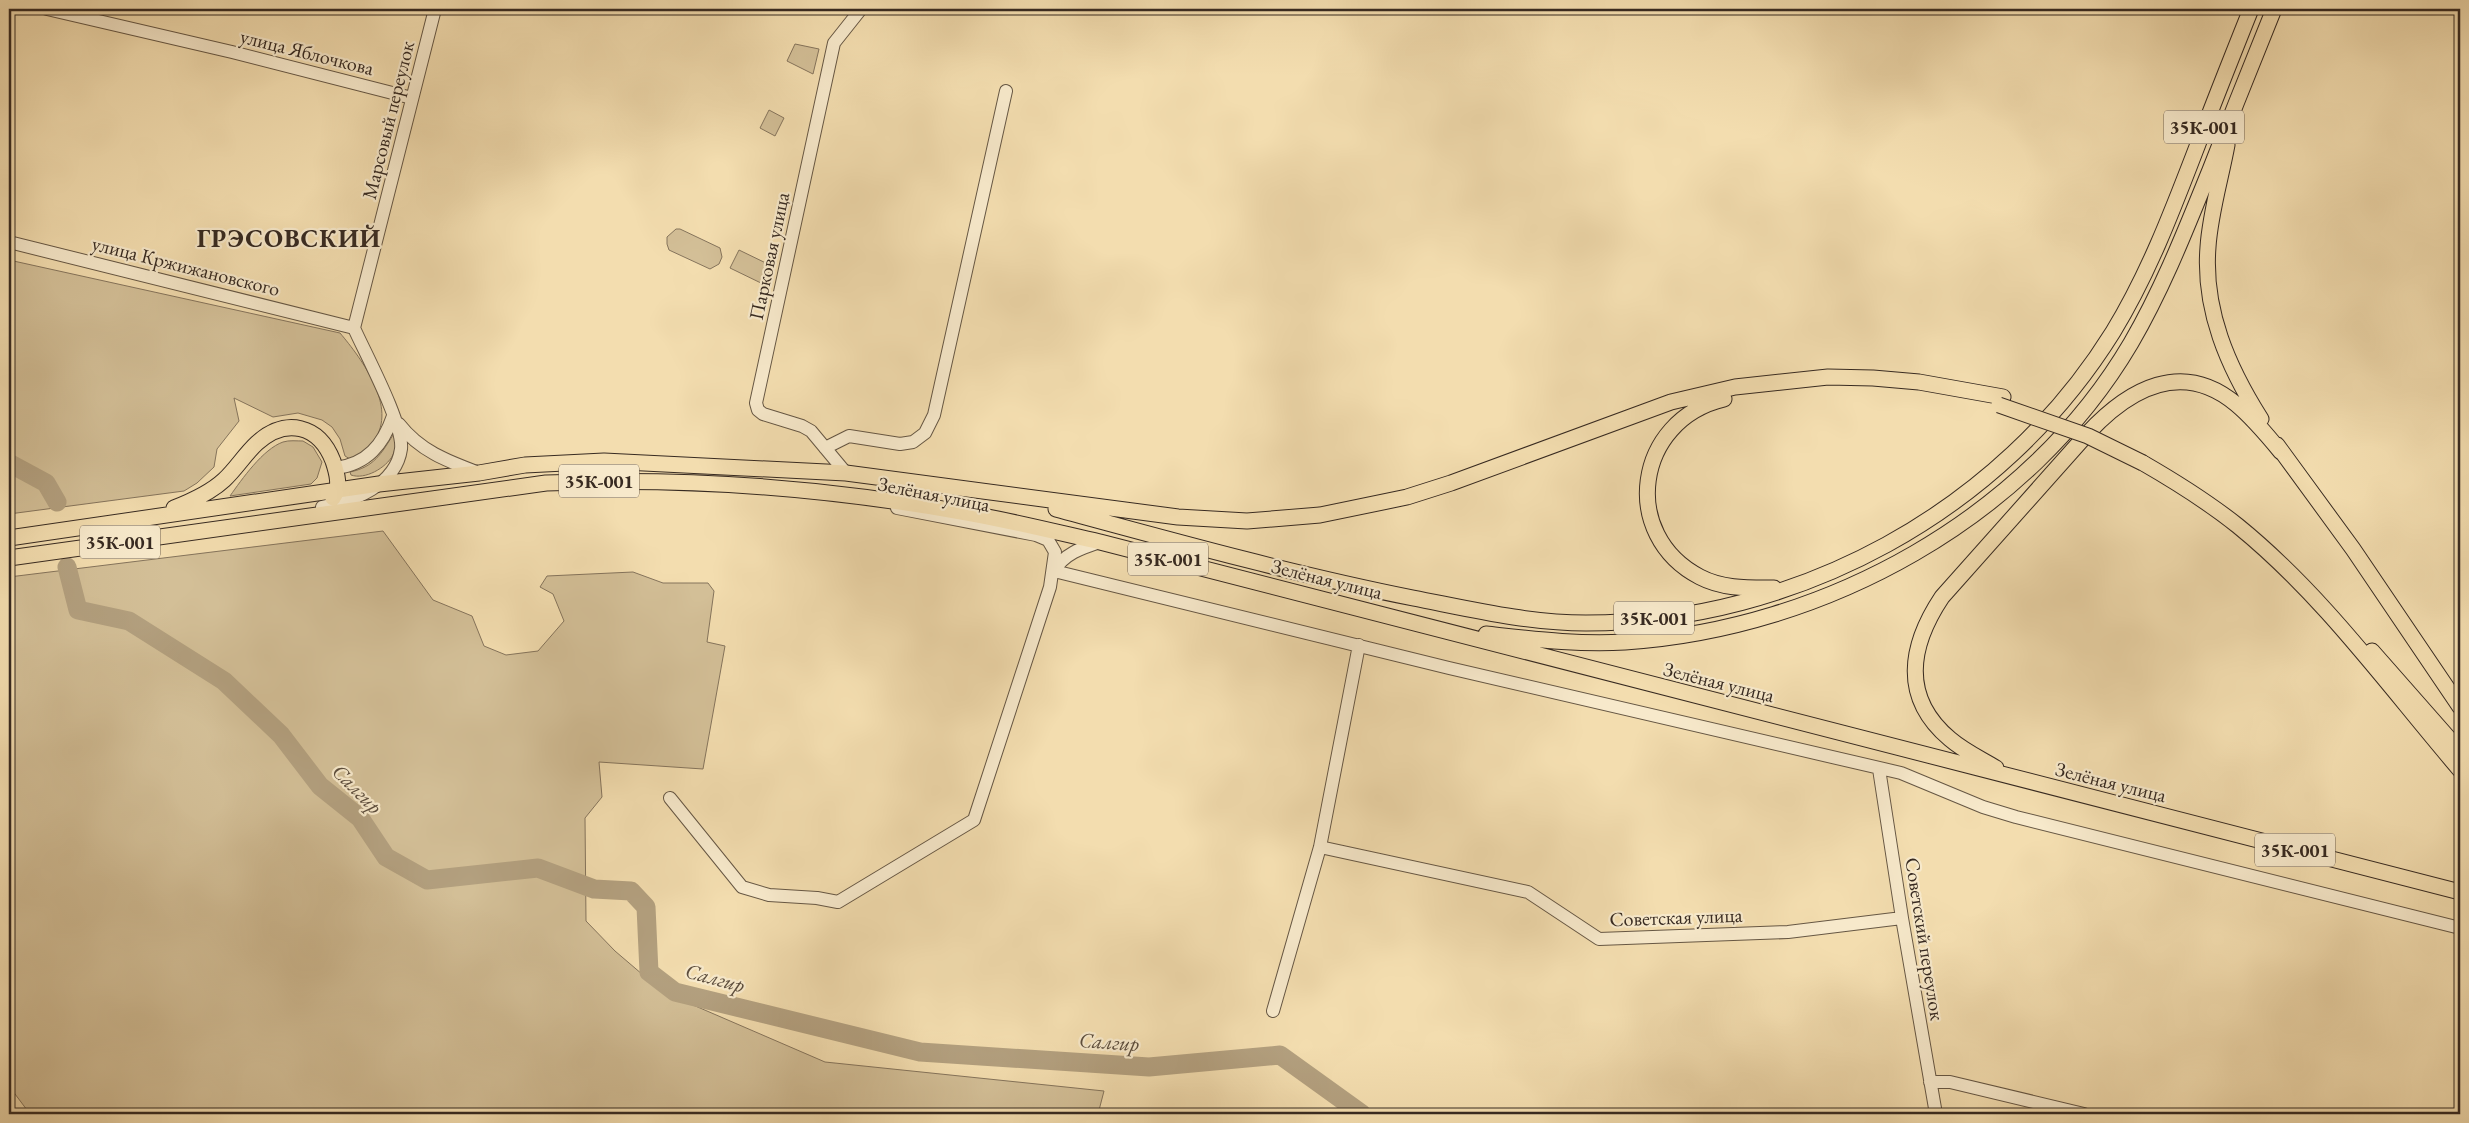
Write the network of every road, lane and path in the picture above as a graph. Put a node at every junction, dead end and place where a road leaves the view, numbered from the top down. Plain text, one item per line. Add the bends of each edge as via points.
1 (47, 9) edge
2 (435, 9) edge
3 (861, 9) edge
4 (2251, 9) edge
5 (2274, 9) edge
6 (1006, 91) dead end
7 (412, 98) junction
8 (2234, 109) junction
9 (9, 242) edge
10 (354, 328) junction
11 (2001, 401) junction
12 (393, 416) junction
13 (824, 448) junction
14 (2281, 452) junction
15 (2144, 458) junction
16 (336, 468) junction
17 (479, 473) junction
18 (846, 473) junction
19 (379, 484) junction
20 (338, 490) junction
21 (846, 496) junction
22 (1011, 496) junction
23 (312, 508) junction
24 (153, 517) junction
25 (232, 526) junction
26 (9, 538) edge
27 (1100, 542) junction
28 (9, 558) edge
29 (1054, 566) junction
30 (1793, 588) junction
31 (1447, 630) junction
32 (1359, 645) junction
33 (2460, 707) edge
34 (2460, 751) edge
35 (1879, 769) junction
36 (2460, 770) edge
37 (2012, 777) junction
38 (670, 798) dead end
39 (1320, 848) junction
40 (2460, 892) edge
41 (1902, 918) junction
42 (2460, 928) edge
43 (1273, 1011) dead end
44 (1930, 1082) junction
45 (1935, 1112) edge
46 (2084, 1114) edge

1 - 7 street, улица Яблочкова
2 - 7 street, Марсовый переулок
3 - 13 street, Парковая улица via 834,43 756,403 763,414 811,431
4 - 30 main road, 35К-001 via 2146,272 2112,332 2083,374 2041,425 1948,506 1867,556
5 - 8 main road
6 - 13 street via 934,415 925,433 913,442 900,444 849,436
7 - 10 street, Марсовый переулок
8 - 14 main road via 2208,247 2210,296 2222,346 2239,385
8 - 31 main road via 2174,262 2111,374 2062,436 2029,468 1962,522 1917,552 1831,595 1701,632 1625,642 1586,643
9 - 10 street, улица Кржижановского
10 - 12 street
11 - 15 main road, bridge
11 - 22 main road via 1919,382 1873,378 1818,378 1735,388 1671,402 1407,497 1320,515 1247,521 1188,518
11 - 30 main road via 1917,390 1828,386 1739,396 1714,401 1688,413 1666,433 1655,453 1648,479 1650,514 1669,552 1688,570 1711,582 1736,588
12 - 16 street via 387,434 373,452 356,464
12 - 17 street via 409,436 434,455
12 - 19 street via 401,449
13 - 18 street, Парковая улица
14 - 33 main road via 2353,549
14 - 37 main road via 2253,419 2224,395 2202,386 2182,383 2143,389 2107,413 1942,597 1916,649 1917,686 1923,704 1949,738
15 - 34 main road via 2196,484 2279,551 2357,633
15 - 36 main road via 2238,526 2302,585
16 - 20 main road
16 - 24 main road via 315,436 306,429 290,426 256,444 212,490
17 - 18 main road, 35К-001 via 525,465 604,461
17 - 19 main road, 35К-001
18 - 22 main road, 35К-001
19 - 20 main road, 35К-001
19 - 23 street via 357,499
20 - 23 main road via 330,500
20 - 24 main road, 35К-001
21 - 25 main road, 35К-001 via 732,484 605,480 546,483
21 - 27 main road, Зелёная улица / 35К-001 via 967,513
21 - 29 street, Зелёная улица via 1036,535 1048,540 1055,552
22 - 30 main road, 35К-001 via 1370,589 1513,618 1584,623 1668,617 1726,608
23 - 25 main road
24 - 26 main road, 35К-001
25 - 28 main road, 35К-001
27 - 29 street via 1071,553
27 - 31 main road, Зелёная улица / 35К-001
29 - 32 street
29 - 38 street via 974,820 838,902 768,895 742,887
31 - 37 main road, Зелёная улица / 35К-001
32 - 35 street
32 - 39 street
35 - 41 street, Советский переулок
35 - 42 street via 1901,773 2016,817
37 - 40 main road, Зелёная улица / 35К-001
39 - 41 street, Советская улица via 1528,892 1599,939 1788,932
39 - 43 street
41 - 44 street, Советский переулок
44 - 45 street, Советский переулок
44 - 46 street via 1950,1082

